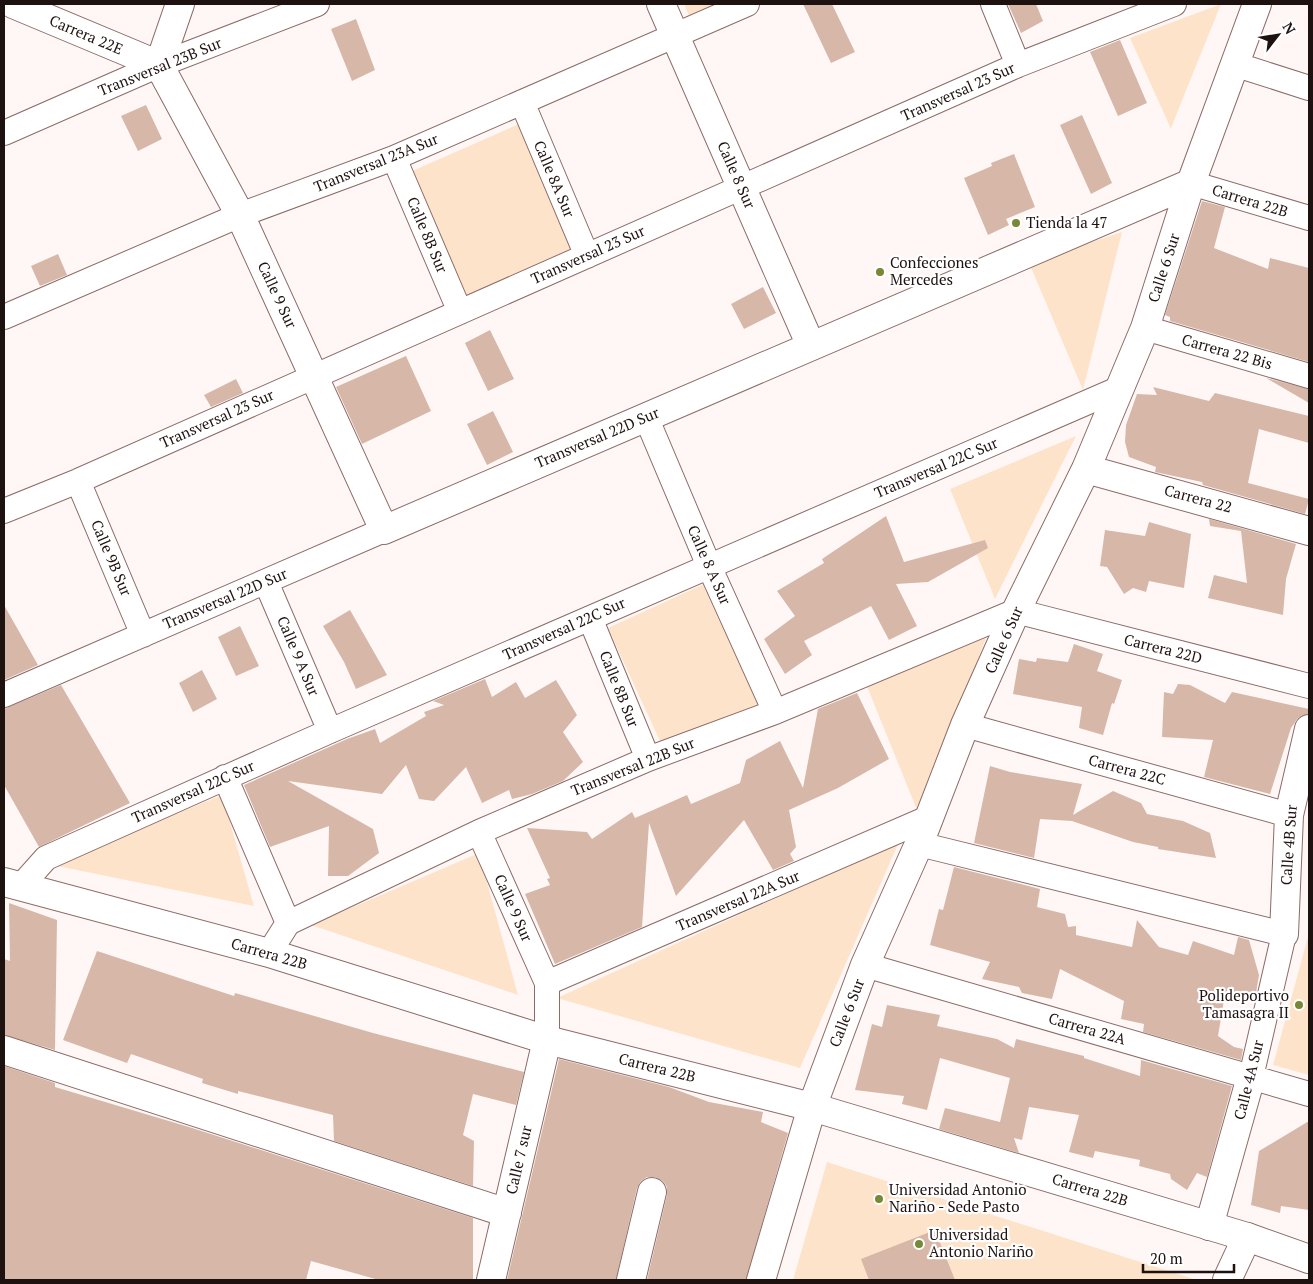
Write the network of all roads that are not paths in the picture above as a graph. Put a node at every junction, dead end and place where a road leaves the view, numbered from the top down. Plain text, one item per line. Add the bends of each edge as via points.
1 (13, 4) edge
2 (180, 4) edge
3 (317, 4) edge
4 (661, 4) edge
5 (747, 4) edge
6 (992, 4) edge
7 (1174, 4) edge
8 (1257, 4) edge
9 (675, 36) junction
10 (1234, 64) junction
11 (1018, 65) junction
12 (159, 66) junction
13 (1309, 88) edge
14 (522, 102) junction
15 (4, 133) edge
16 (394, 158) junction
17 (1191, 183) junction
18 (741, 188) junction
19 (240, 215) junction
20 (1309, 218) edge
21 (587, 256) junction
22 (460, 312) junction
23 (4, 317) edge
24 (1145, 328) junction
25 (811, 346) junction
26 (315, 376) junction
27 (1309, 376) edge
28 (1118, 389) junction
29 (646, 417) junction
30 (1086, 469) junction
31 (78, 481) junction
32 (4, 511) edge
33 (384, 530) junction
34 (1309, 531) edge
35 (709, 566) junction
36 (266, 582) junction
37 (1016, 611) junction
38 (590, 618) junction
39 (143, 635) junction
40 (1309, 686) edge
41 (4, 695) edge
42 (775, 712) junction
43 (966, 725) junction
44 (1309, 729) edge
45 (330, 731) junction
46 (648, 759) junction
47 (225, 777) junction
48 (1289, 814) junction
49 (928, 818) junction
50 (479, 832) junction
51 (919, 844) junction
52 (12, 884) edge
53 (288, 923) junction
54 (1284, 934) junction
55 (269, 953) junction
56 (866, 965) junction
57 (547, 983) junction
58 (546, 1040) junction
59 (4, 1050) edge
60 (1251, 1077) junction
61 (1309, 1094) edge
62 (812, 1107) junction
63 (652, 1192) dead end
64 (507, 1213) junction
65 (1209, 1226) junction
66 (1247, 1236) junction
67 (1309, 1259) edge
68 (491, 1280) edge
69 (631, 1280) edge
70 (761, 1280) edge
71 (1227, 1280) edge

1 - 12 street, Carrera 22E
2 - 12 street
3 - 12 street, Transversal 23B Sur
4 - 9 street, Calle 8 Sur
5 - 9 street, Transversal 23A Sur
6 - 11 street
7 - 11 street, Transversal 23 Sur
8 - 10 street, Calle 6 Sur
9 - 14 street, Transversal 23A Sur
9 - 18 street, Calle 8 Sur
10 - 13 street
10 - 17 street, Calle 6 Sur
11 - 18 street, Transversal 23 Sur
12 - 15 street, Transversal 23B Sur
12 - 19 street, Calle 9 Sur
14 - 16 street, Transversal 23A Sur
14 - 21 street, Calle 8A Sur
16 - 19 street, Transversal 23A Sur
16 - 22 street, Calle 8B Sur
17 - 20 street, Carrera 22B
17 - 24 street, Calle 6 Sur
17 - 25 street, Transversal 22D Sur
18 - 21 street, Transversal 23 Sur
18 - 25 street, Calle 8 Sur
19 - 23 street, Transversal 23A Sur
19 - 26 street, Calle 9 Sur
21 - 22 street, Transversal 23 Sur
22 - 26 street, Transversal 23 Sur
24 - 27 street, Carrera 22 Bis
24 - 28 street, Calle 6 Sur
25 - 29 street, Transversal 22D Sur
26 - 31 street, Transversal 23 Sur
26 - 33 street, Calle 9 Sur
28 - 30 street, Calle 6 Sur
28 - 35 street, Transversal 22C Sur
29 - 33 street, Transversal 22D Sur
29 - 35 street, Calle 8 A Sur
30 - 34 street, Carrera 22
30 - 37 street, Calle 6 Sur
31 - 32 street, Transversal 23 Sur
31 - 39 street, Calle 9B Sur
33 - 36 street, Transversal 22D Sur
35 - 38 street, Transversal 22C Sur
35 - 42 street, Calle 8 A Sur
36 - 39 street, Transversal 22D Sur
36 - 45 street, Calle 9 A Sur
37 - 40 street, Carrera 22D
37 - 42 street, Transversal 22B Sur
37 - 43 street, Calle 6 Sur
38 - 45 street, Transversal 22C Sur
38 - 46 street, Calle 8B Sur
39 - 41 street, Transversal 22D Sur
42 - 46 street, Transversal 22B Sur
43 - 48 street, Carrera 22C
43 - 49 street, Calle 6 Sur
44 - 48 street, Calle 4B Sur
45 - 47 street, Transversal 22C Sur
46 - 50 street, Transversal 22B Sur
47 - 52 street, Transversal 22C Sur via 46,858
47 - 53 street
48 - 54 street, Calle 4B Sur
49 - 51 street, Calle 6 Sur
49 - 57 street, Transversal 22A Sur
50 - 53 street, Transversal 22B Sur
50 - 57 street, Calle 9 Sur
51 - 54 street
51 - 56 street, Calle 6 Sur
52 - 55 street, Carrera 22B
53 - 55 street
54 - 60 street, Calle 4A Sur
55 - 58 street, Carrera 22B
56 - 60 street, Carrera 22A
56 - 62 street, Calle 6 Sur
57 - 58 street
58 - 62 street, Carrera 22B
58 - 64 street, Calle 7 sur
59 - 64 street
60 - 61 street, Carrera 22A
60 - 65 street, Calle 4A Sur
62 - 65 street, Carrera 22B
62 - 70 street, Calle 6 Sur
63 - 69 street
64 - 68 street, Calle 7 sur
65 - 66 street, Carrera 22B
66 - 67 street, Carrera 22B
66 - 71 street

